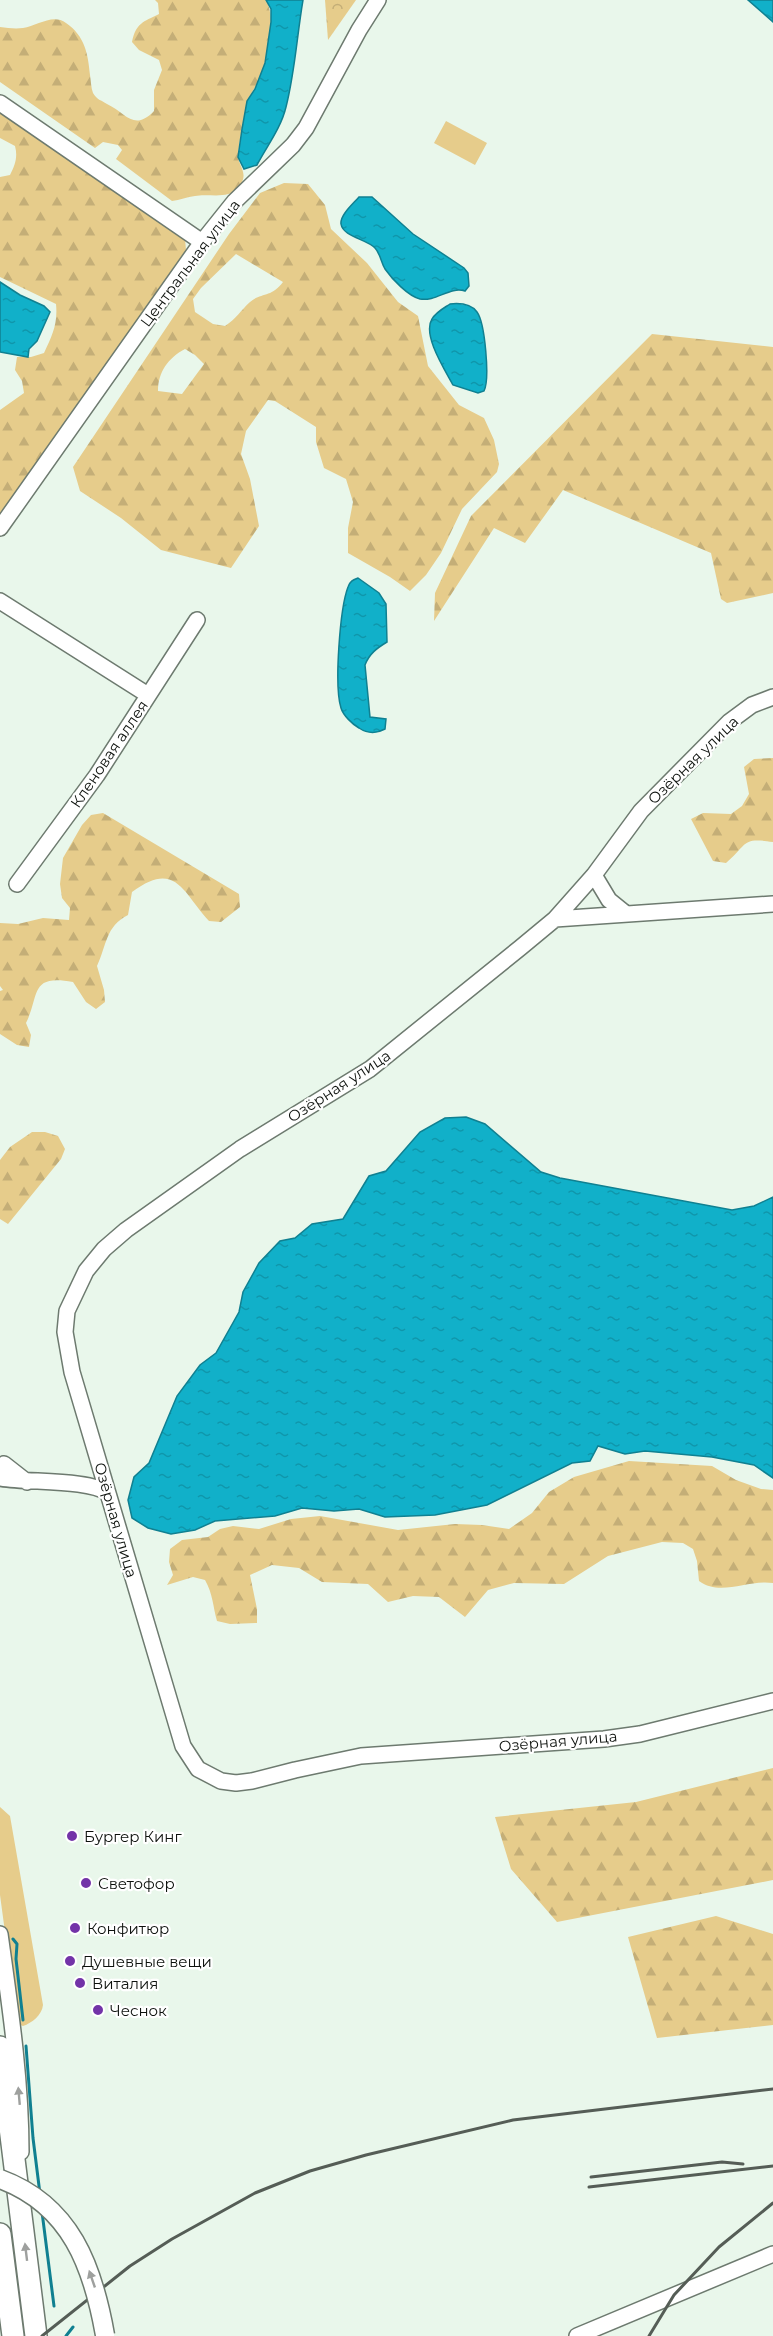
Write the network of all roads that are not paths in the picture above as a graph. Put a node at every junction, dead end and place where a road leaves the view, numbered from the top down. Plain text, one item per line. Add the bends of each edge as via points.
1 (378, 0) edge
2 (0, 103) edge
3 (202, 242) junction
4 (0, 528) edge
5 (0, 601) edge
6 (197, 620) dead end
7 (148, 695) junction
8 (773, 697) edge
9 (594, 875) junction
10 (17, 884) dead end
11 (773, 904) edge
12 (625, 912) junction
13 (555, 919) junction
14 (97, 1455) junction
15 (2, 1471) edge
16 (74, 1484) junction
17 (108, 1493) junction
18 (773, 1701) edge
19 (0, 1934) edge
20 (1, 2054) edge
21 (0, 2179) edge
22 (21, 2218) junction
23 (0, 2234) edge
24 (773, 2254) edge
25 (12, 2336) edge
26 (36, 2336) edge
27 (105, 2336) edge
28 (577, 2336) edge

1 - 3 street, Центральная улица via 306,128 234,202
2 - 3 street
3 - 4 street, Центральная улица
5 - 7 street
6 - 7 street, Кленовая аллея
7 - 10 street, Кленовая аллея via 98,775
8 - 9 street, Озёрная улица via 752,705 729,722 641,811
9 - 12 street via 609,900
9 - 13 street, Озёрная улица
11 - 12 street
12 - 13 street
13 - 14 street, Озёрная улица via 370,1069 240,1149 104,1249 74,1293 65,1332 72,1372
14 - 16 street via 91,1472
14 - 17 street, Озёрная улица
15 - 16 street via 27,1482
16 - 17 street via 102,1488
17 - 18 street, Озёрная улица via 183,1746 198,1768 221,1781 252,1781 361,1756 640,1734
22 -> 19 street via 16,2053
20 - 22 highway
27 -> 21 main road, bridge via 95,2287 67,2228 37,2198
26 -> 22 highway
23 - 25 highway
24 - 28 street

